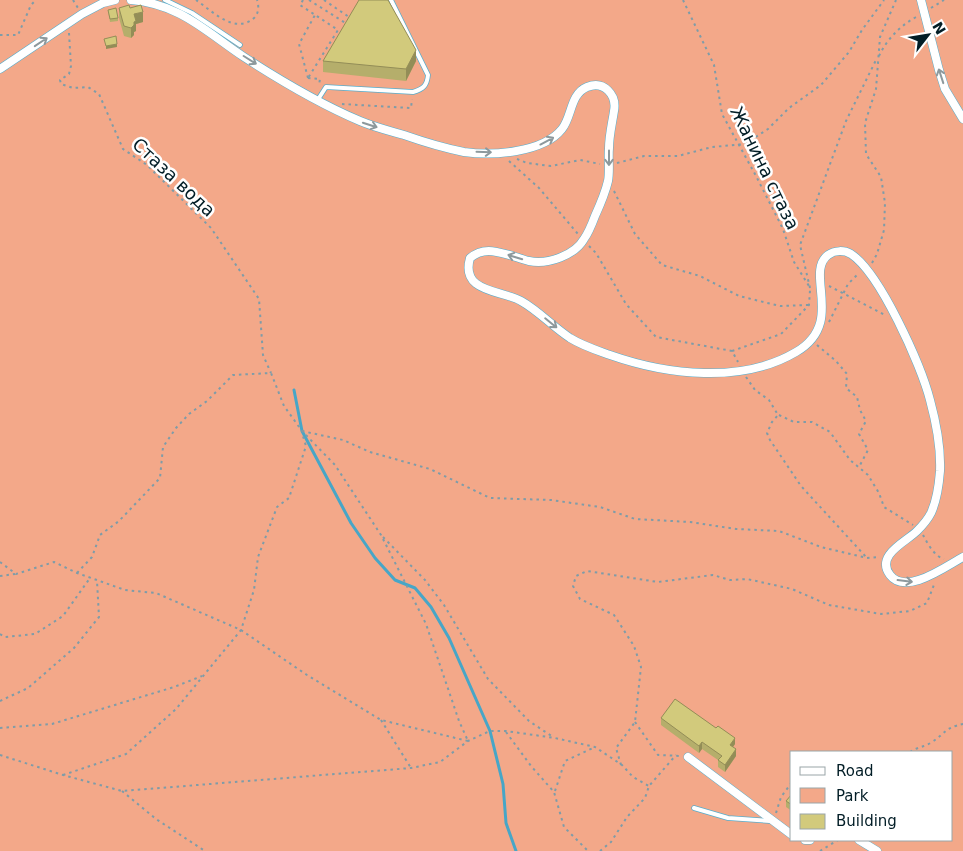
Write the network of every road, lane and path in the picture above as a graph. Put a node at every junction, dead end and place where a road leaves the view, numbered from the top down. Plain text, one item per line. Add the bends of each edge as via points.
1 (36, 0) edge
2 (115, 0) edge
3 (131, 0) edge
4 (165, 0) edge
5 (196, 0) edge
6 (257, 0) edge
7 (303, 0) edge
8 (309, 0) edge
9 (324, 0) edge
10 (391, 0) edge
11 (683, 0) edge
12 (884, 0) edge
13 (896, 0) edge
14 (921, 0) edge
15 (944, 0) edge
16 (923, 12) junction
17 (315, 15) junction
18 (354, 20) edge
19 (69, 23) junction
20 (348, 25) edge
21 (0, 35) edge
22 (240, 45) dead end
23 (878, 58) junction
24 (0, 69) edge
25 (308, 78) junction
26 (413, 92) junction
27 (317, 100) junction
28 (341, 104) dead end
29 (963, 119) edge
30 (739, 144) junction
31 (501, 153) junction
32 (609, 166) junction
33 (608, 179) junction
34 (865, 269) junction
35 (808, 305) dead end
36 (828, 325) dead end
37 (656, 337) dead end
38 (810, 341) junction
39 (742, 369) junction
40 (270, 373) junction
41 (778, 415) junction
42 (302, 431) junction
43 (858, 467) junction
44 (919, 529) junction
45 (381, 535) junction
46 (888, 556) junction
47 (963, 557) edge
48 (868, 558) junction
49 (0, 562) edge
50 (953, 562) junction
51 (940, 570) junction
52 (77, 573) junction
53 (16, 574) junction
54 (0, 576) edge
55 (90, 578) junction
56 (97, 580) junction
57 (241, 630) junction
58 (0, 634) edge
59 (203, 676) junction
60 (0, 701) edge
61 (381, 720) junction
62 (635, 722) junction
63 (963, 724) edge
64 (0, 728) edge
65 (506, 731) junction
66 (556, 738) junction
67 (468, 741) junction
68 (595, 747) junction
69 (911, 751) edge
70 (0, 755) edge
71 (688, 757) dead end
72 (622, 765) junction
73 (412, 768) junction
74 (63, 776) junction
75 (790, 784) edge
76 (649, 786) junction
77 (122, 791) junction
78 (554, 792) junction
79 (694, 808) dead end
80 (774, 822) junction
81 (790, 834) edge
82 (836, 841) edge
83 (861, 841) edge
84 (205, 851) edge
85 (588, 851) edge
86 (600, 851) edge
87 (820, 851) edge
88 (877, 851) edge

1 - 21 path via 18,35
2 - 19 street via 103,3
3 -> 27 street via 161,5 197,22 244,57
4 - 22 lane via 192,13
5 - 6 path via 229,23 238,24 255,17 259,10
7 - 17 path via 300,5
8 - 20 path
9 - 18 path
10 - 26 lane via 428,75 428,83
11 - 30 path, Жанина стаза via 714,65 722,114
12 - 30 path via 849,52 821,85 789,108 768,129 745,144
13 - 23 path via 880,37
14 - 16 street
15 - 16 path
16 - 23 path via 885,42
29 -> 16 street via 946,89
17 - 25 path via 299,44
17 - 25 path via 338,30
24 -> 19 street
19 - 40 path, Стаза вода via 72,66 69,74 60,80 61,84 88,88 99,94 123,150 147,165 211,228 259,299 264,355
23 - 30 path, Жанина стаза via 846,121 800,244 810,288 794,262 783,229
23 - 34 path via 876,89 865,123 866,154 882,177 884,230 878,254
25 - 27 path via 320,80
26 - 27 lane via 326,87
26 - 28 path via 411,108
27 -> 31 street via 362,122 442,147 466,152
30 - 32 path via 678,156 644,156
31 - 32 path via 527,163 551,166 580,160
31 -> 32 street via 536,146 553,138 566,124 578,94 586,88 600,86 610,92 615,108
32 - 33 street
33 - 35 path via 635,234 662,265 700,276 739,296 780,306
33 -> 39 street via 604,197 584,241 570,253 547,262 531,262 492,250 480,252 470,258 468,265 476,284 521,300 569,338 631,362 692,373
34 - 36 path via 848,284
34 - 38 street via 849,252 832,253 823,261 820,280 823,314
34 - 44 street via 878,286 914,355 930,397 935,421 940,470 938,491 930,515
37 - 39 path via 732,351
38 - 39 street via 787,357
38 - 43 path via 847,374 846,388 857,397 866,420 859,434 868,450
39 - 41 path via 755,390 769,400
40 - 42 path via 284,406
40 - 52 path via 233,375 189,414 163,447 160,478 100,536 92,557
41 - 43 path via 794,422 812,422 830,432
41 - 48 path via 768,433 770,440 801,486
42 - 45 path via 335,465
42 - 48 path via 343,440 370,452 430,469 490,498 551,500 600,507 635,519 779,531 821,547
42 - 57 path via 306,446 289,498 277,507 258,557 254,590
43 - 44 path via 868,476 884,507
44 - 46 street
44 - 50 path via 940,558
45 - 66 path via 425,580 488,679 528,722
45 - 67 path via 426,624
46 - 48 path
46 -> 51 street via 888,572 901,582 915,582
47 - 50 street
49 - 53 path
50 - 51 street
51 - 62 path via 927,602 910,611 882,614 830,605 792,590 747,579 730,580 713,575 658,582 587,572 576,576 573,586 580,599 614,616 634,646 641,667
52 - 53 path via 54,562
52 - 55 path
53 - 54 path
55 - 56 path
55 - 58 path via 63,616 35,634
56 - 57 path via 125,590 156,593
56 - 60 path via 100,616 74,648 28,688
57 - 59 path
57 - 61 path
59 - 64 path via 52,724
59 - 74 path via 176,709 126,754
61 - 67 path
61 - 73 path
62 - 72 path via 616,748
62 - 76 path via 658,755 676,754
63 - 69 path via 949,727 930,743
65 - 66 path
65 - 67 path via 490,731
65 - 78 path
66 - 68 path
67 - 73 path via 440,762
68 - 72 path
68 - 78 path via 565,761
70 - 74 path
71 - 80 street
72 - 76 path via 633,777
73 - 77 path
74 - 77 path
75 - 80 path via 780,797
76 - 86 path via 646,798
77 - 84 path via 156,819
78 - 85 path via 564,827
79 - 80 lane via 728,818
80 - 81 street
82 - 87 path
83 - 88 street

